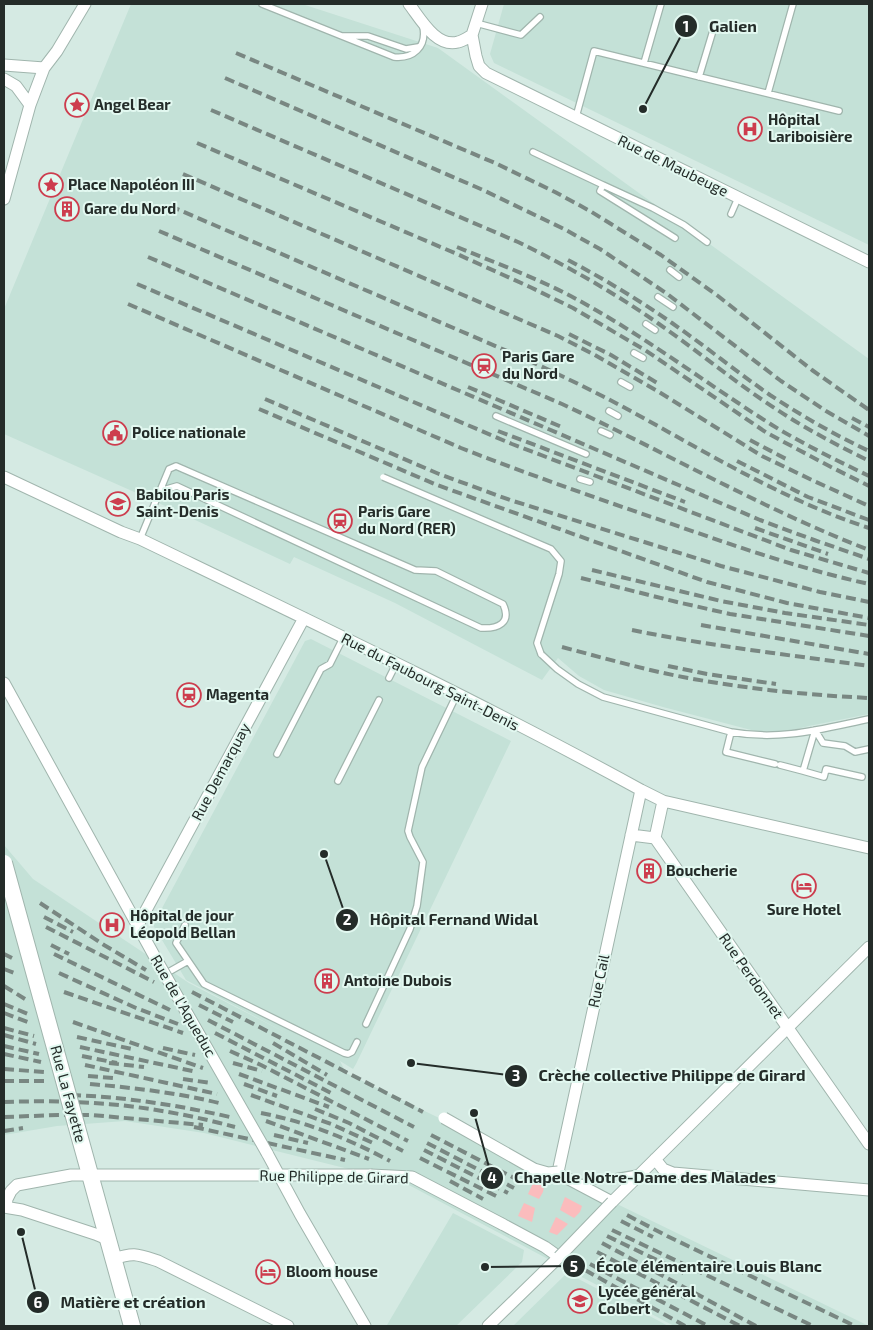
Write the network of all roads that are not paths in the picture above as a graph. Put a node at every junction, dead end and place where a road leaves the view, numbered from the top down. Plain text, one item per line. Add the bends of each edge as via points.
1 (85, 4) edge
2 (262, 4) edge
3 (409, 4) edge
4 (482, 4) edge
5 (661, 4) edge
6 (793, 4) edge
7 (540, 18) dead end
8 (422, 20) junction
9 (476, 23) junction
10 (715, 24) dead end
11 (336, 34) junction
12 (472, 35) junction
13 (420, 46) junction
14 (644, 63) junction
15 (4, 65) edge
16 (44, 68) junction
17 (699, 77) junction
18 (4, 80) edge
19 (768, 93) junction
20 (30, 105) junction
21 (839, 111) dead end
22 (576, 117) junction
23 (533, 152) dead end
24 (603, 185) junction
25 (738, 198) junction
26 (4, 200) edge
27 (731, 214) dead end
28 (675, 238) dead end
29 (707, 242) dead end
30 (869, 262) edge
31 (670, 270) dead end
32 (679, 277) dead end
33 (658, 297) dead end
34 (673, 307) dead end
35 (646, 324) dead end
36 (655, 330) dead end
37 (634, 353) dead end
38 (643, 358) dead end
39 (621, 382) dead end
40 (630, 387) dead end
41 (609, 411) dead end
42 (496, 416) dead end
43 (618, 416) dead end
44 (600, 431) dead end
45 (610, 435) dead end
46 (586, 454) dead end
47 (4, 477) edge
48 (383, 477) dead end
49 (580, 478) dead end
50 (590, 482) dead end
51 (160, 491) junction
52 (140, 540) junction
53 (304, 618) junction
54 (343, 638) junction
55 (396, 664) junction
56 (389, 678) dead end
57 (4, 683) edge
58 (457, 694) junction
59 (379, 700) dead end
60 (869, 719) edge
61 (816, 730) junction
62 (731, 732) junction
63 (869, 748) edge
64 (277, 754) dead end
65 (804, 771) junction
66 (862, 777) dead end
67 (338, 781) dead end
68 (641, 790) junction
69 (663, 801) junction
70 (631, 835) junction
71 (655, 838) junction
72 (869, 848) edge
73 (4, 863) edge
74 (138, 925) junction
75 (184, 925) dead end
76 (869, 947) edge
77 (188, 961) junction
78 (169, 972) junction
79 (366, 1024) dead end
80 (787, 1028) junction
81 (357, 1042) dead end
82 (444, 1118) dead end
83 (869, 1144) edge
84 (655, 1159) junction
85 (558, 1172) junction
86 (642, 1172) junction
87 (90, 1175) junction
88 (279, 1175) junction
89 (579, 1184) junction
90 (869, 1190) edge
91 (612, 1202) junction
92 (5, 1207) edge
93 (107, 1239) junction
94 (557, 1258) junction
95 (113, 1259) junction
96 (132, 1326) edge
97 (288, 1326) edge
98 (365, 1326) edge
99 (488, 1326) edge

1 - 16 street
2 - 11 lane
3 - 8 street
4 - 9 street
5 - 14 lane
6 - 19 lane
7 - 9 lane via 521,35
8 - 12 street via 446,42 456,43
8 - 13 lane via 425,35
9 - 12 street
10 - 17 lane
11 - 13 lane via 368,36 406,49
11 - 13 lane via 394,57 408,56
12 - 22 street, Rue de Maubeuge via 479,66 486,73
14 - 17 lane
14 - 22 lane via 594,50
15 - 16 street
16 - 20 street
17 - 19 lane
18 - 20 street via 16,86
19 - 21 lane
20 - 26 street
22 - 25 street, Rue de Maubeuge
23 - 24 lane
24 - 28 lane via 600,192
24 - 29 lane via 684,224
25 - 27 lane
25 - 30 street, Rue de Maubeuge
31 - 32 lane
33 - 34 lane
35 - 36 lane
37 - 38 lane
39 - 40 lane
41 - 43 lane
42 - 46 lane
44 - 45 lane
47 - 52 street, Rue du Faubourg Saint-Denis
48 - 62 lane, bridge via 551,549 561,561 559,574 536,643 557,669 603,697
49 - 50 lane
51 - 51 lane via 177,486 481,628 496,627 506,616 504,604 436,571 415,570 176,466 169,469
51 - 52 lane
52 - 53 street, Rue du Faubourg Saint-Denis
53 - 54 street, Rue du Faubourg Saint-Denis
53 - 74 street, Rue Demarquay
54 - 55 street, Rue du Faubourg Saint-Denis
54 - 64 lane via 330,664 321,669
55 - 56 lane
55 - 58 street, Rue du Faubourg Saint-Denis
57 - 74 street, Rue de l'Aqueduc
58 - 68 street, Rue du Faubourg Saint-Denis
58 - 79 lane via 422,767 408,831 423,862 417,906 410,930
59 - 67 lane
60 - 61 lane
61 - 62 lane via 779,736
61 - 63 lane via 823,743 844,746 855,752
61 - 65 lane
62 - 65 lane via 726,752
65 - 66 lane via 824,777 826,769
68 - 69 street, Rue du Faubourg Saint-Denis
68 - 70 street, Rue Cail
69 - 71 street
69 - 72 street, Rue du Faubourg Saint-Denis
70 - 71 street
70 - 85 street, Rue Cail
71 - 80 street, Rue Perdonnet
73 - 87 main road, Rue La Fayette, bridge
74 - 78 street, Rue de l'Aqueduc, bridge via 156,959
75 - 77 lane via 176,943
76 - 80 street
77 - 78 lane
77 - 81 lane via 204,984 336,1049 348,1054
78 - 88 street, Rue de l'Aqueduc, bridge
80 - 83 street, Rue Perdonnet
80 - 84 street
82 - 85 street, bridge via 534,1169
84 - 86 street
84 - 90 street via 663,1169 673,1174
85 - 89 street
86 - 89 lane
86 - 91 street
87 - 88 street, Rue Philippe de Girard
87 - 92 street, Rue Philippe de Girard via 71,1175 18,1185 11,1191
87 - 93 main road, Rue La Fayette
88 - 94 street, Rue Philippe de Girard, bridge via 412,1176 545,1247
88 - 98 street, Rue de l'Aqueduc
89 - 91 street
91 - 94 street, bridge
92 - 93 street
93 - 95 main road, Rue La Fayette
94 - 99 street
95 - 96 main road, Rue La Fayette
95 - 97 street via 128,1254 158,1261

